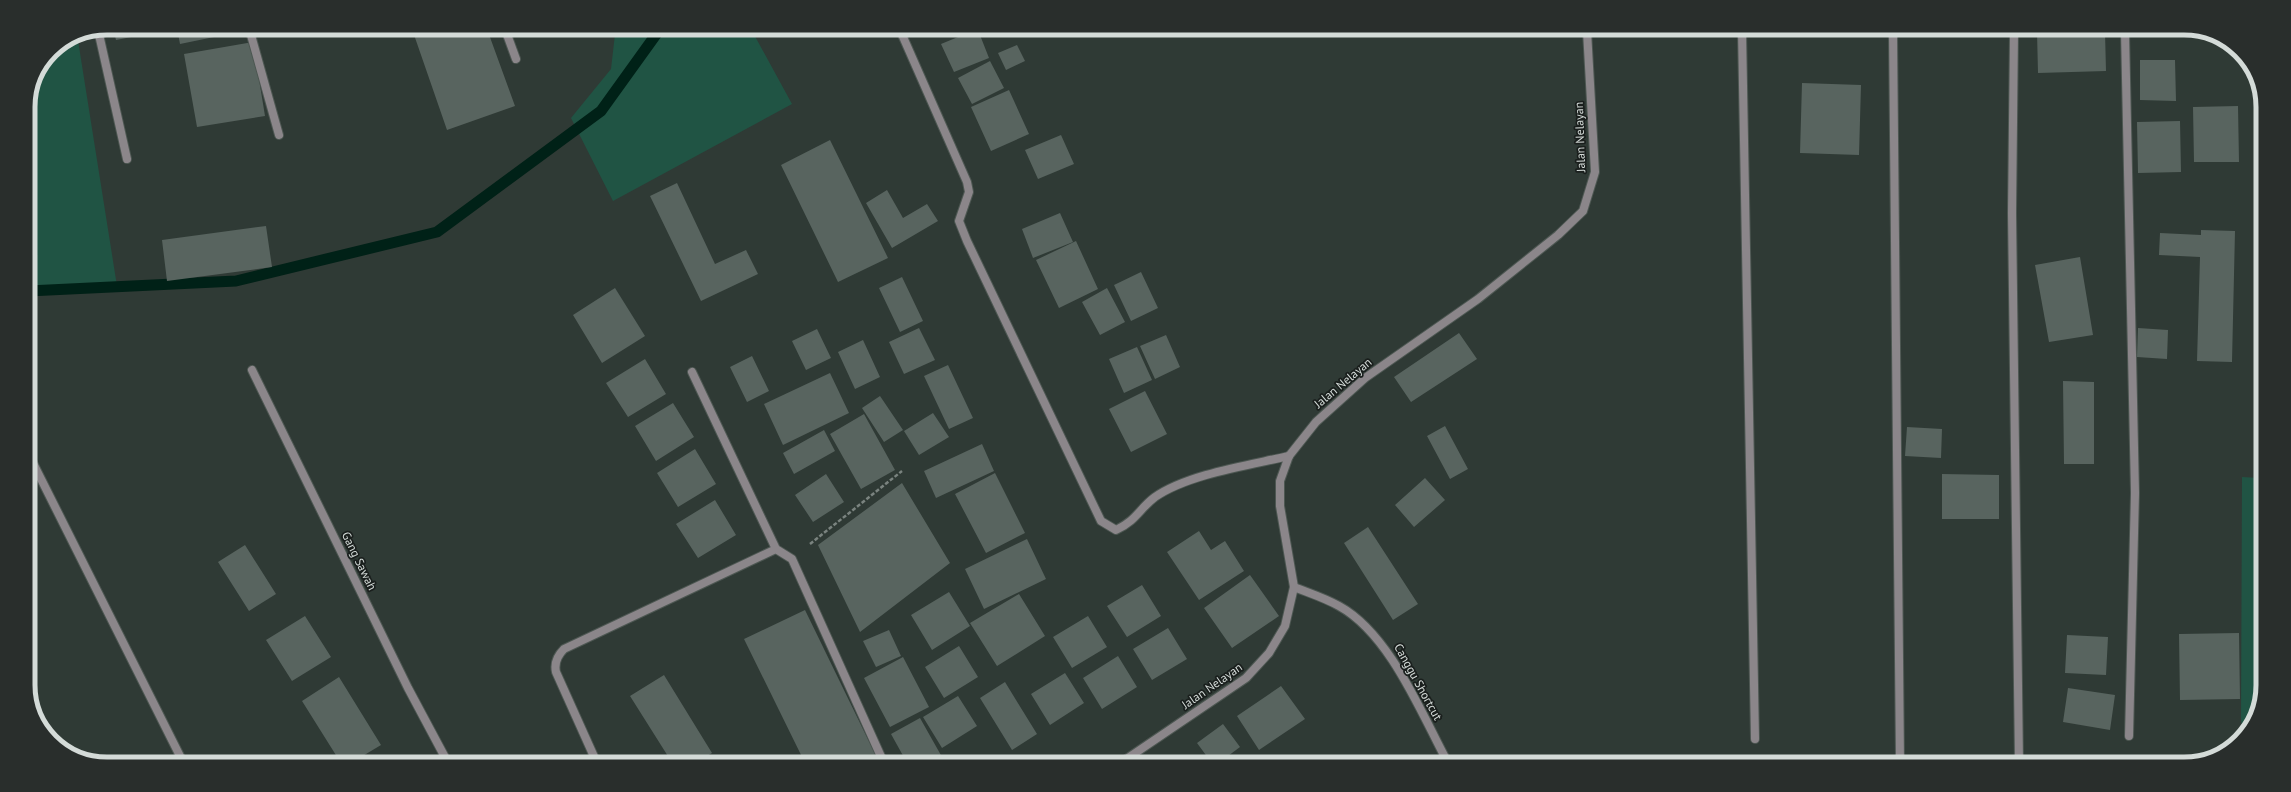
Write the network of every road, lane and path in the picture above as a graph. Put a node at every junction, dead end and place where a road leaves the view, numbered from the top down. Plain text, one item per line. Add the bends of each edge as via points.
1 (99, 35) edge
2 (251, 35) edge
3 (507, 35) edge
4 (902, 35) edge
5 (1587, 35) edge
6 (1742, 35) edge
7 (1893, 35) edge
8 (2014, 35) edge
9 (2125, 35) edge
10 (516, 59) dead end
11 (279, 135) dead end
12 (127, 159) dead end
13 (252, 370) dead end
14 (692, 372) dead end
15 (1289, 456) junction
16 (35, 467) edge
17 (902, 471) dead end
18 (776, 549) junction
19 (792, 559) junction
20 (1294, 588) junction
21 (2129, 736) dead end
22 (1755, 740) dead end
23 (180, 757) edge
24 (445, 757) edge
25 (594, 757) edge
26 (881, 757) edge
27 (1129, 757) edge
28 (1445, 757) edge
29 (1900, 757) edge
30 (2019, 757) edge

1 - 12 street
2 - 11 street
3 - 10 street
4 - 15 street via 967,182 969,192 959,221 967,241 1101,521 1116,530 1130,523 1155,497 1188,480
5 - 15 street, Jalan Nelayan via 1595,172 1583,211 1558,235 1478,299 1365,378 1316,422
6 - 22 street
7 - 29 street
8 - 30 street via 2012,213
9 - 21 street via 2135,493
13 - 24 street, Gang Sawah via 404,681
14 - 18 street
15 - 20 street, Jalan Nelayan via 1280,481 1280,506
16 - 23 street
17 - 19 path
18 - 19 street
18 - 25 street via 560,653 555,665 556,672
19 - 26 street
20 - 27 street, Jalan Nelayan via 1284,626 1269,653 1246,678
20 - 28 street, Canggu Shortcut via 1340,606 1386,648

